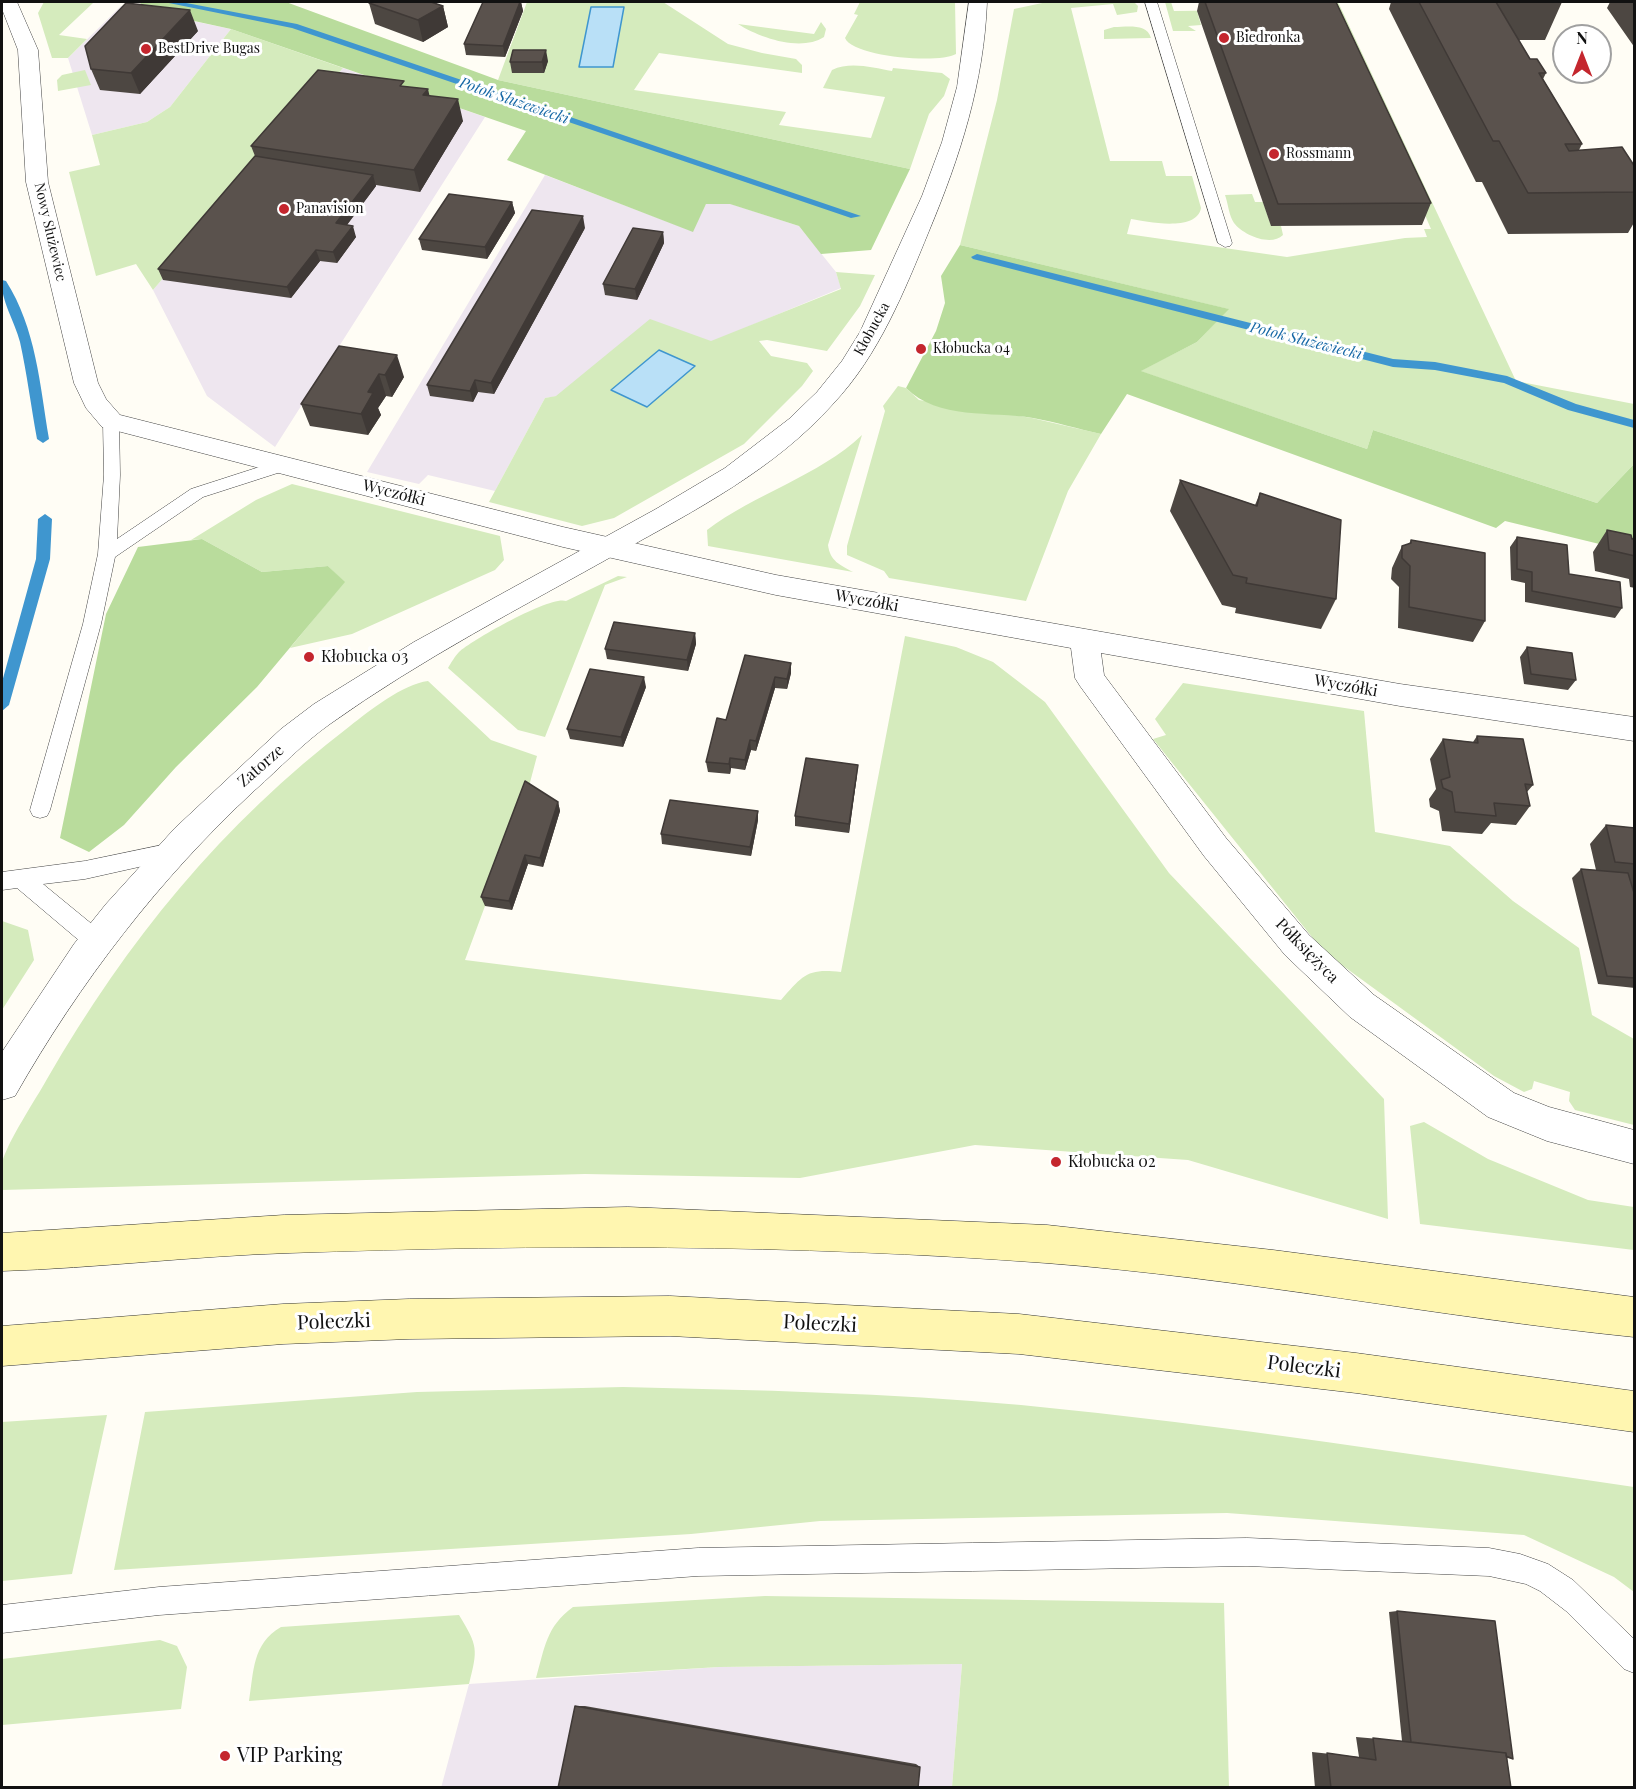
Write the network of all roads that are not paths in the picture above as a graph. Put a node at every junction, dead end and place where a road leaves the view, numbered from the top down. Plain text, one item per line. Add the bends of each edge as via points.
1 (8, 2) edge
2 (978, 2) edge
3 (1151, 2) edge
4 (1225, 243) dead end
5 (111, 421) junction
6 (284, 465) junction
7 (608, 546) junction
8 (107, 554) junction
9 (1084, 640) junction
10 (1635, 729) edge
11 (40, 810) dead end
12 (172, 852) junction
13 (23, 880) junction
14 (2, 881) edge
15 (96, 941) junction
16 (2, 1084) edge
17 (1635, 1147) edge
18 (19, 1251) edge
19 (1635, 1317) edge
20 (7, 1346) edge
21 (1635, 1412) edge
22 (2, 1619) edge
23 (1635, 1659) edge

1 - 5 street, Nowy Służewiec via 28,50 37,182 86,383 94,402
2 - 7 street, Kłobucka via 972,70 942,175 883,313 850,367 799,425 735,474
3 - 4 lane
5 - 6 street, Wyczółki
5 - 8 lane
6 - 7 street, Wyczółki
6 - 8 lane via 197,493
7 - 9 street, Wyczółki via 776,585
7 - 12 street, Zatorze via 465,624 321,714 235,789
8 - 11 lane via 92,624
9 - 10 street, Wyczółki via 1400,695
9 - 17 street, Półksiężyca via 1090,678 1215,847 1297,945 1362,1006 1501,1105 1547,1124
12 - 13 lane
12 - 15 street, Zatorze
13 - 14 lane
13 - 15 lane
15 - 16 street, Zatorze
18 - 19 main road via 284,1234 468,1229 628,1226 818,1233 1047,1244 1273,1269
20 - 21 main road, Poleczki via 283,1324 670,1316 1019,1334 1356,1373
22 - 23 lane via 159,1601 698,1562 1247,1552 1516,1566 1539,1574 1562,1590

